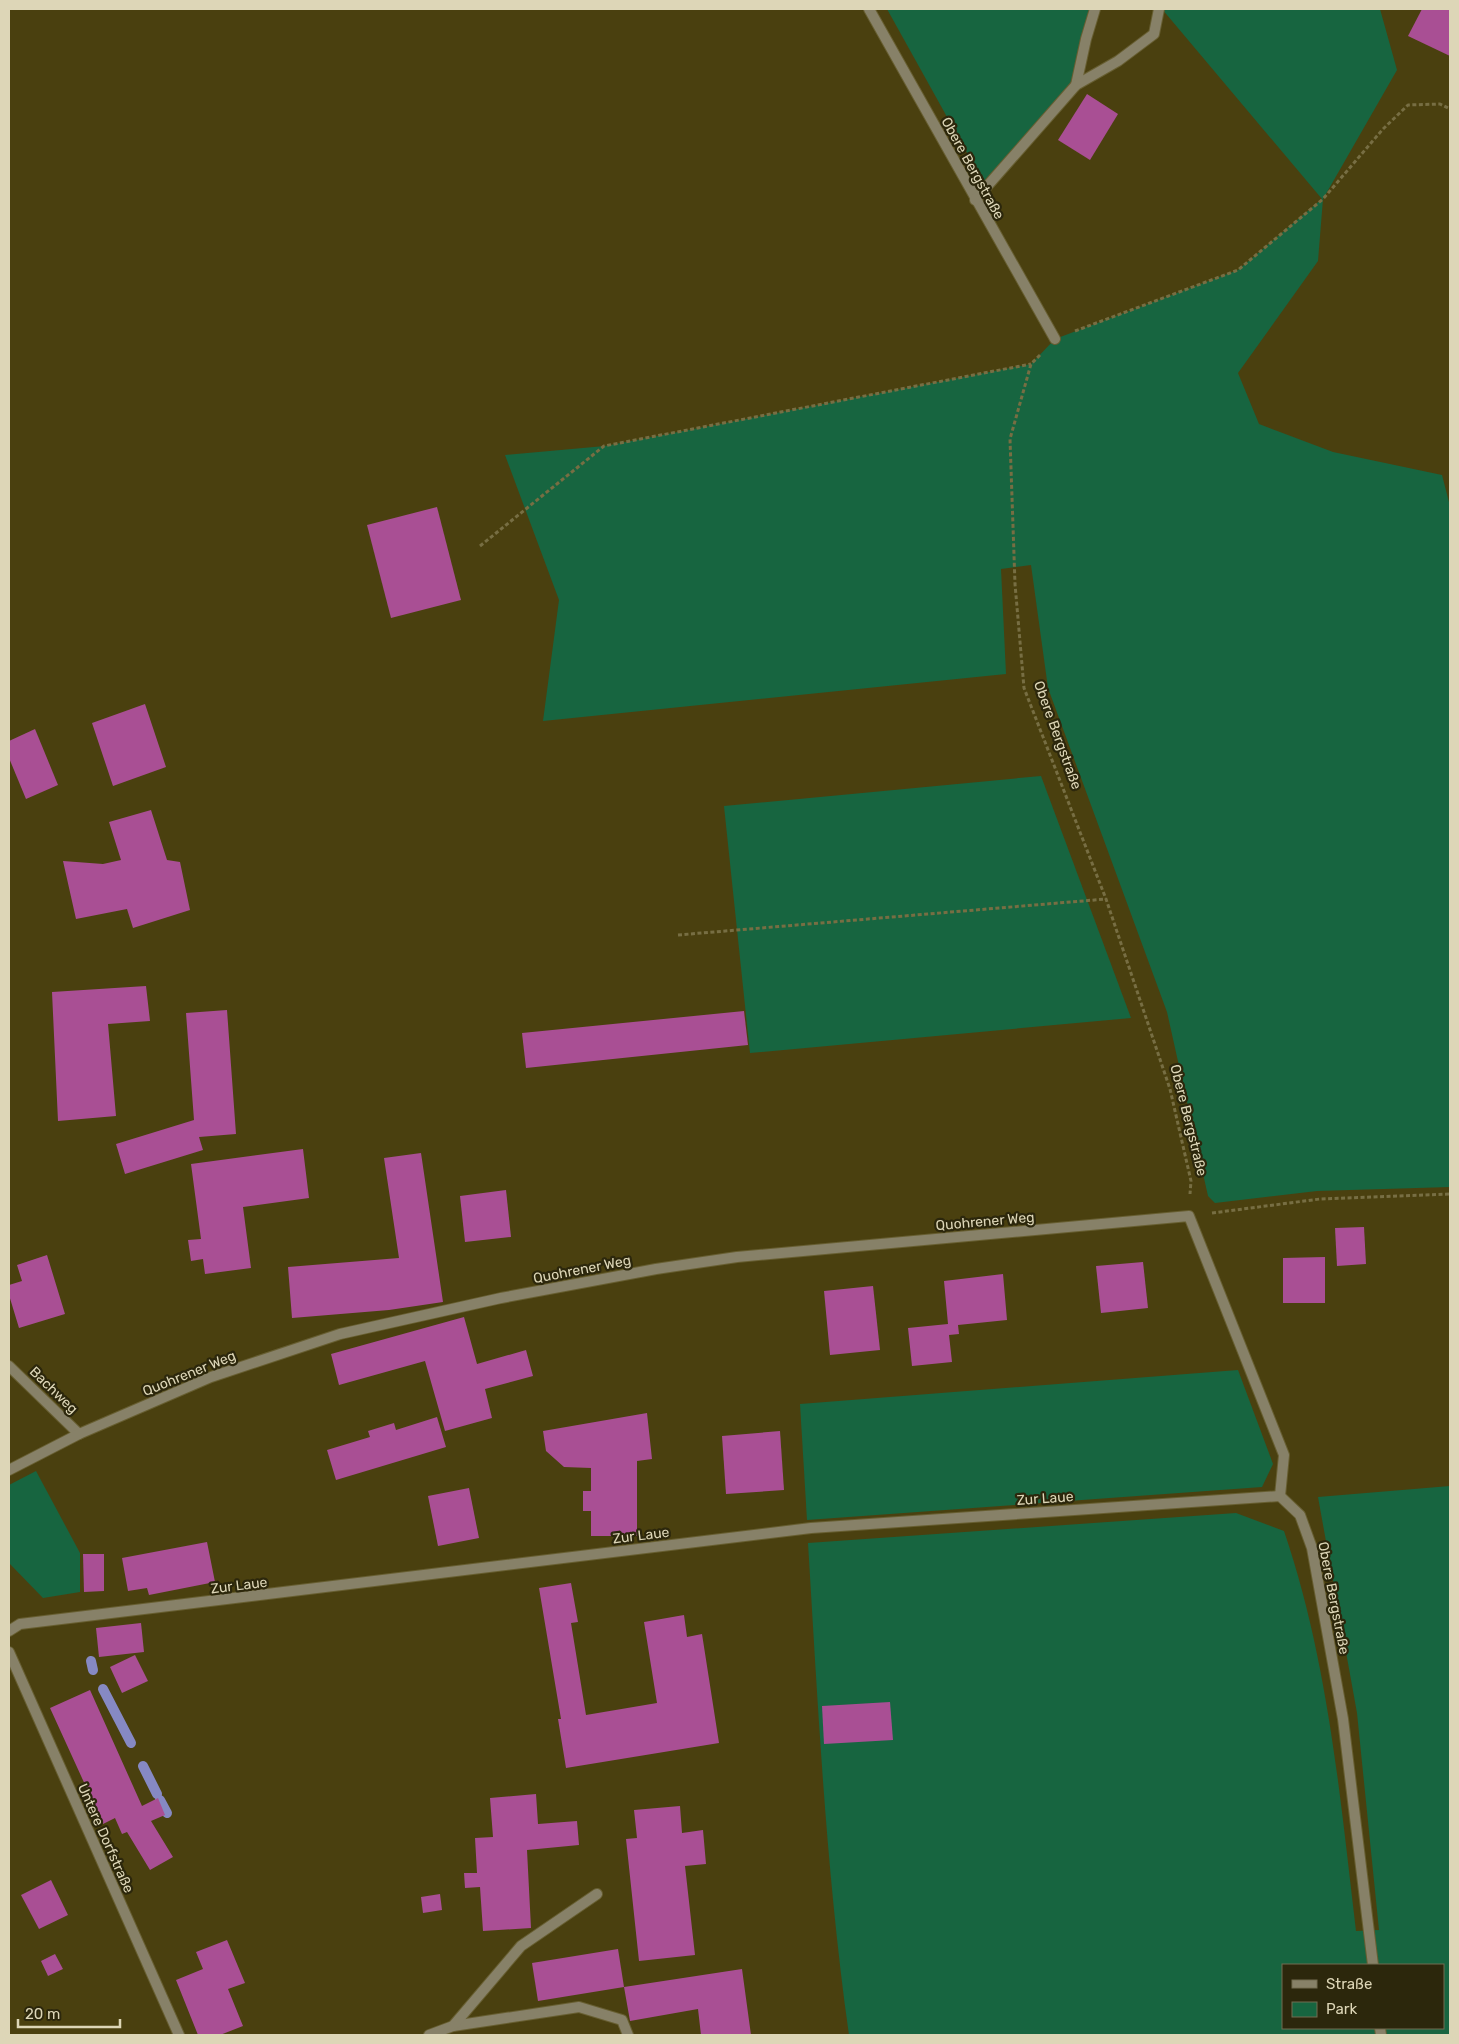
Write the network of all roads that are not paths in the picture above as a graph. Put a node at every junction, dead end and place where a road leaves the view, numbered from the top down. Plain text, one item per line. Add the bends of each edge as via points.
1 (869, 9) edge
2 (1095, 9) edge
3 (1159, 9) edge
4 (1076, 85) junction
5 (975, 200) junction
6 (1055, 339) road end
7 (9, 1366) edge
8 (79, 1434) junction
9 (9, 1470) edge
10 (1280, 1496) junction
11 (9, 1631) edge
12 (9, 1652) edge
13 (597, 1894) dead end
14 (1373, 1964) edge
15 (453, 2026) junction
16 (179, 2035) edge
17 (429, 2035) edge
18 (628, 2035) edge

1 - 5 street, Obere Bergstraße
2 - 4 street
3 - 4 street via 1154,34 1118,61
4 - 5 street
5 - 6 street, Obere Bergstraße
7 - 8 street, Bachweg
8 - 9 street, Quohrener Weg
8 - 10 street, Quohrener Weg via 211,1376 340,1334 502,1298 736,1257 1188,1216 1284,1455
10 - 11 street, Zur Laue via 811,1528 20,1624
10 - 14 street, Obere Bergstraße via 1300,1515 1312,1548 1343,1719
12 - 16 street, Untere Dorfstraße
13 - 15 street via 521,1946
15 - 17 street
15 - 18 street via 579,2007 622,2020

